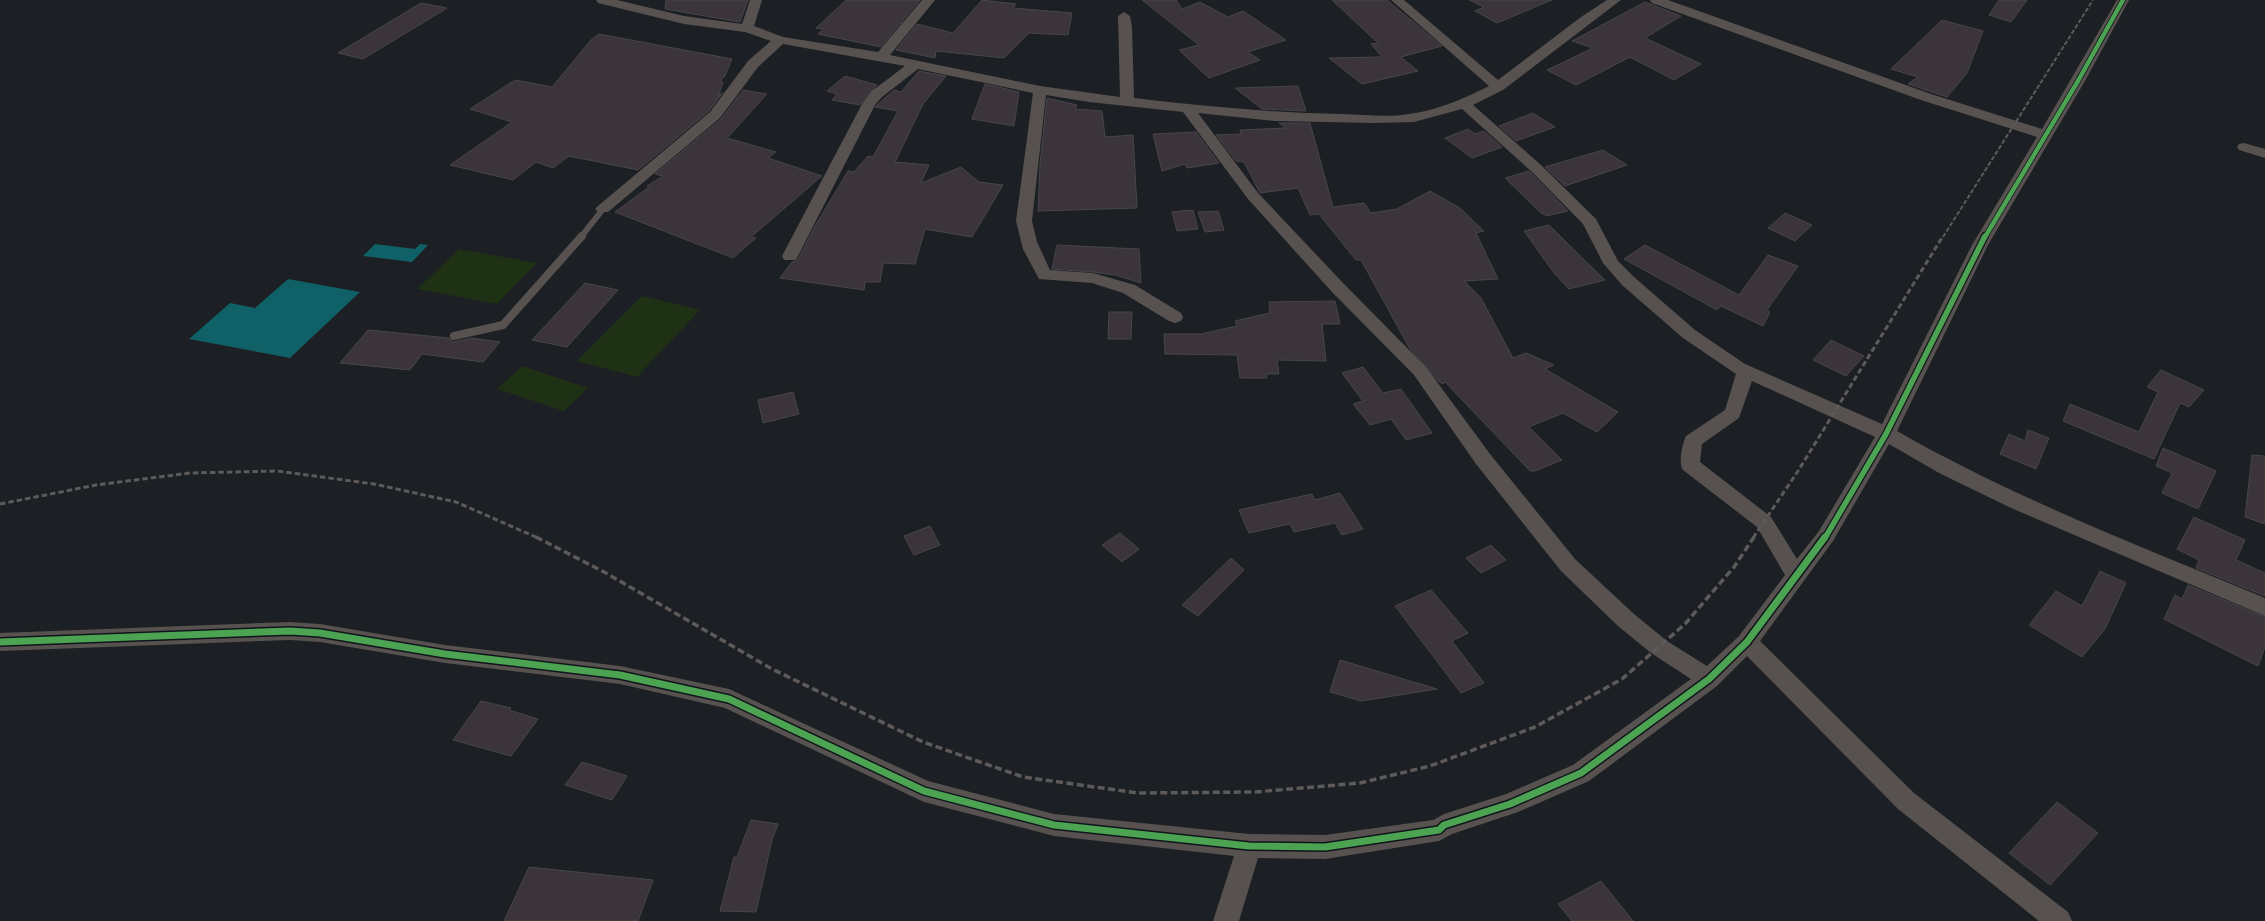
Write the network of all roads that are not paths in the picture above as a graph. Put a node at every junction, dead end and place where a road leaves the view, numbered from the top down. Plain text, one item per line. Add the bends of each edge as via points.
1 (602, 0) edge
2 (756, 0) edge
3 (929, 0) edge
4 (1397, 0) edge
5 (1615, 0) edge
6 (1656, 0) edge
7 (2123, 0) edge
8 (1124, 16) dead end
9 (748, 28) junction
10 (780, 40) junction
11 (881, 57) junction
12 (915, 65) junction
13 (1498, 87) junction
14 (1040, 90) junction
15 (1126, 102) junction
16 (1464, 104) junction
17 (1188, 109) junction
18 (2046, 135) junction
19 (2244, 147) dead end
20 (2265, 154) edge
21 (603, 209) joint
22 (790, 256) dead end
23 (1175, 317) dead end
24 (454, 336) dead end
25 (1746, 371) junction
26 (1886, 434) junction
27 (1797, 576) junction
28 (2265, 607) edge
29 (0, 642) edge
30 (1747, 642) junction
31 (1709, 679) junction
32 (1249, 846) junction
33 (1226, 921) edge
34 (2059, 921) edge

1 - 9 street via 684,20
2 - 9 street
3 - 11 street
4 - 13 street
5 - 13 street
6 - 18 street via 1926,97
7 - 18 street
8 - 15 street
9 - 10 street
10 - 11 street
10 - 21 street via 753,64 715,115
11 - 12 street
12 - 14 street
12 - 22 street via 877,94 869,104
13 - 16 street
14 - 15 street
14 - 23 street via 1024,221 1034,257 1045,275 1093,278 1129,289
15 - 17 street
16 - 17 street via 1414,118 1375,119 1275,117
16 - 25 street via 1590,222 1611,263 1628,281 1689,334
17 - 31 street via 1253,196 1338,288 1420,371 1483,459 1568,565 1626,620 1659,647
18 - 26 street via 1980,245
19 - 20 street
21 - 24 lane via 503,325
25 - 26 street
25 - 27 street via 1733,413 1693,441 1690,465 1764,522
26 - 27 street via 1826,536
26 - 28 street via 1946,468 2018,503
27 - 30 street
29 - 32 street via 290,631 320,633 445,654 620,675 729,699 924,791 1054,825
30 - 31 street
30 - 34 street via 1906,801
31 - 32 street via 1581,773 1510,804 1444,825 1439,830 1325,847
32 - 33 street

